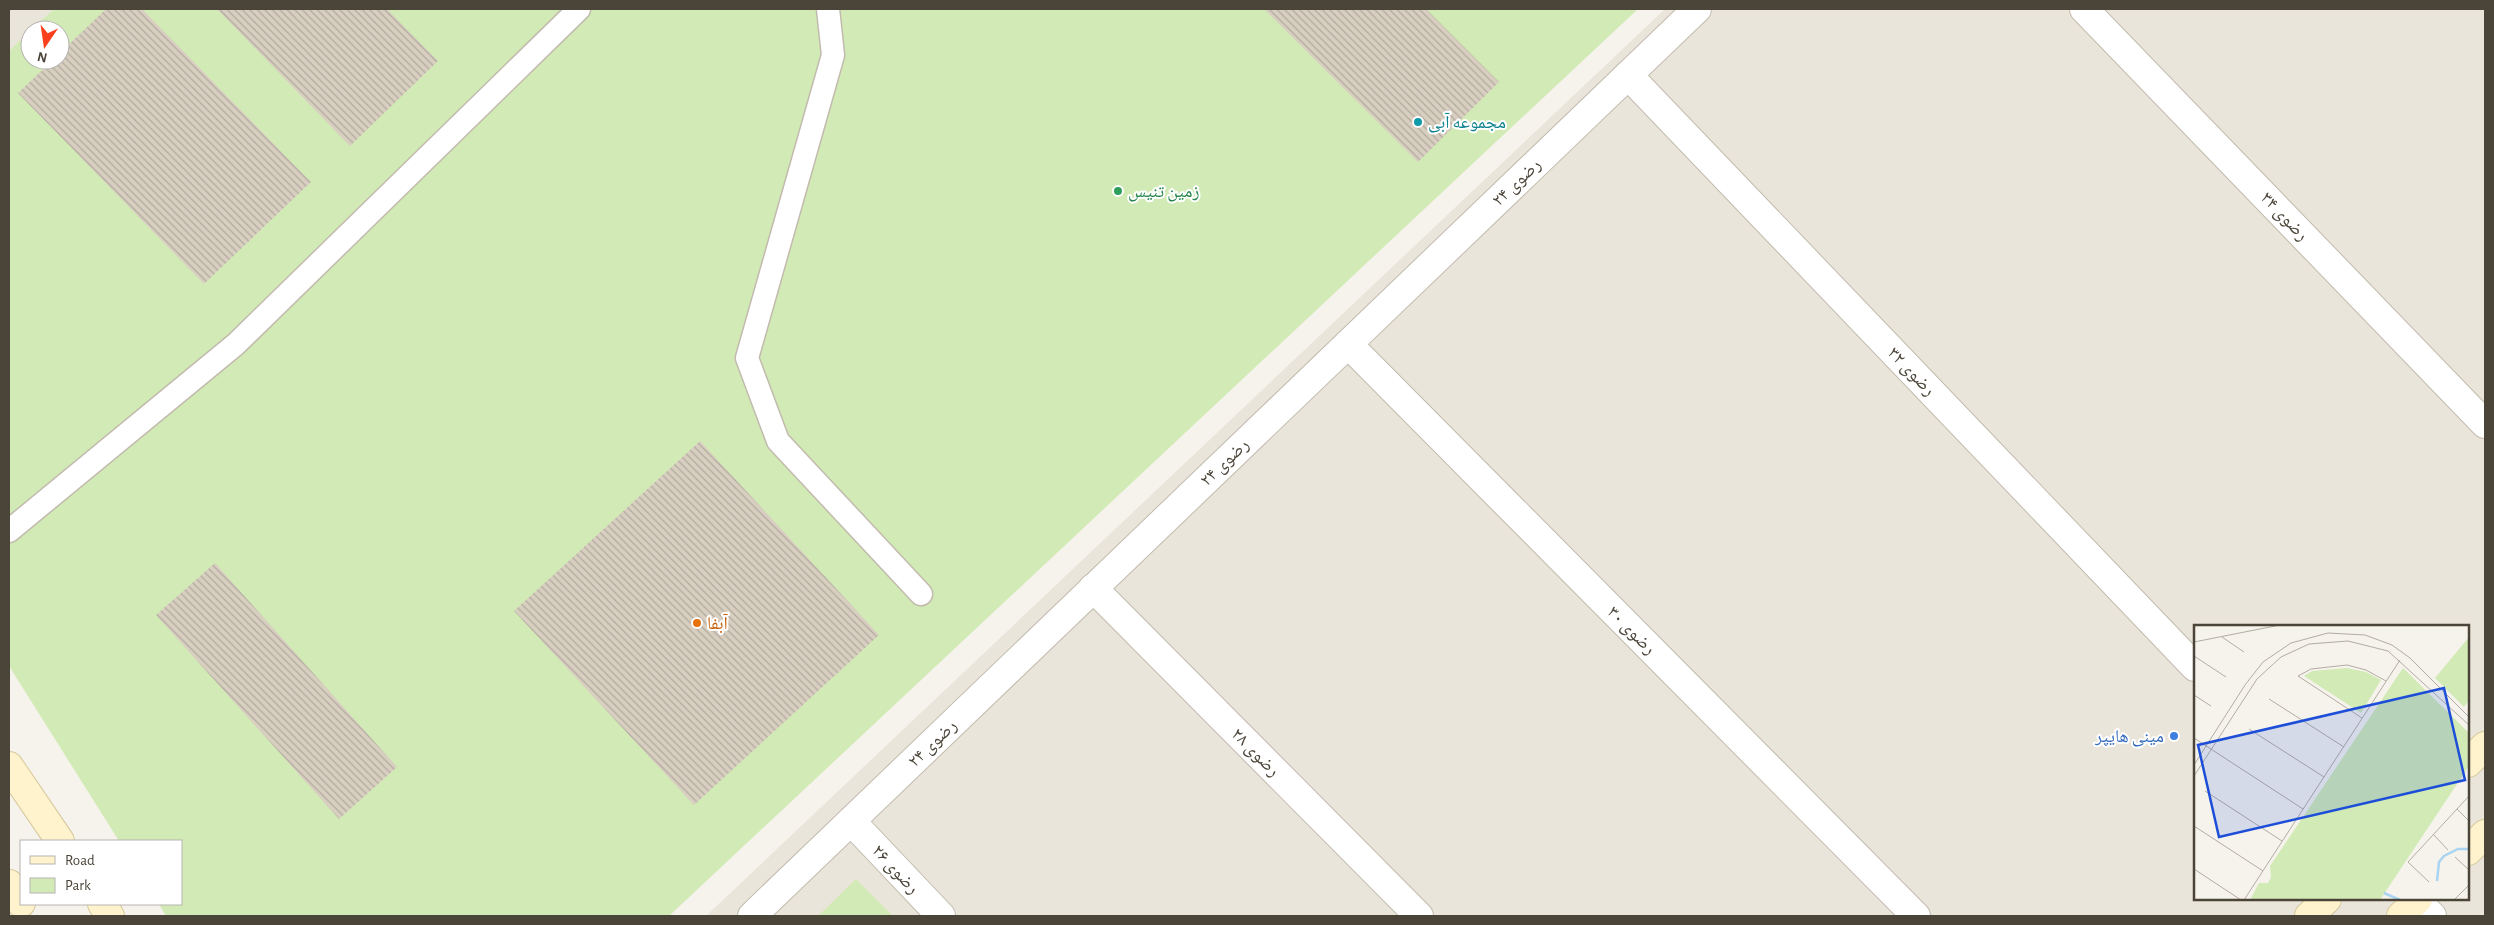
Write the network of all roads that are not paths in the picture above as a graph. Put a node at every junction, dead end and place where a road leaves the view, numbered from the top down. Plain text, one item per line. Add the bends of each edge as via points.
1 (579, 9) edge
2 (828, 9) edge
3 (1697, 9) edge
4 (2084, 9) edge
5 (1628, 75) junction
6 (1348, 344) junction
7 (2485, 424) edge
8 (9, 531) edge
9 (1093, 588) junction
10 (921, 594) dead end
11 (2194, 665) edge
12 (2485, 746) edge
13 (2469, 762) edge
14 (9, 766) edge
15 (851, 821) junction
16 (2485, 834) edge
17 (59, 840) edge
18 (2469, 850) edge
19 (9, 884) edge
20 (20, 900) edge
21 (2326, 900) edge
22 (23, 905) edge
23 (103, 905) edge
24 (30, 916) edge
25 (110, 916) edge
26 (752, 916) edge
27 (941, 916) edge
28 (1419, 916) edge
29 (1916, 916) edge
30 (2309, 916) edge

1 - 8 lane via 236,344
2 - 10 lane via 834,55 747,358 778,441
3 - 5 street, رضوی ۲۴
4 - 7 street, رضوی ۳۴
5 - 6 street, رضوی ۲۴
5 - 11 street, رضوی ۳۲
6 - 9 street, رضوی ۲۴
6 - 29 street, رضوی ۳۰
9 - 15 street, رضوی ۲۴
9 - 28 street, رضوی ۲۸
12 - 13 street
14 - 17 street
15 - 26 street, رضوی ۲۴
15 - 27 street, رضوی ۲۶
16 - 18 street
19 - 20 street
21 - 30 street
22 - 24 street
23 - 25 street

